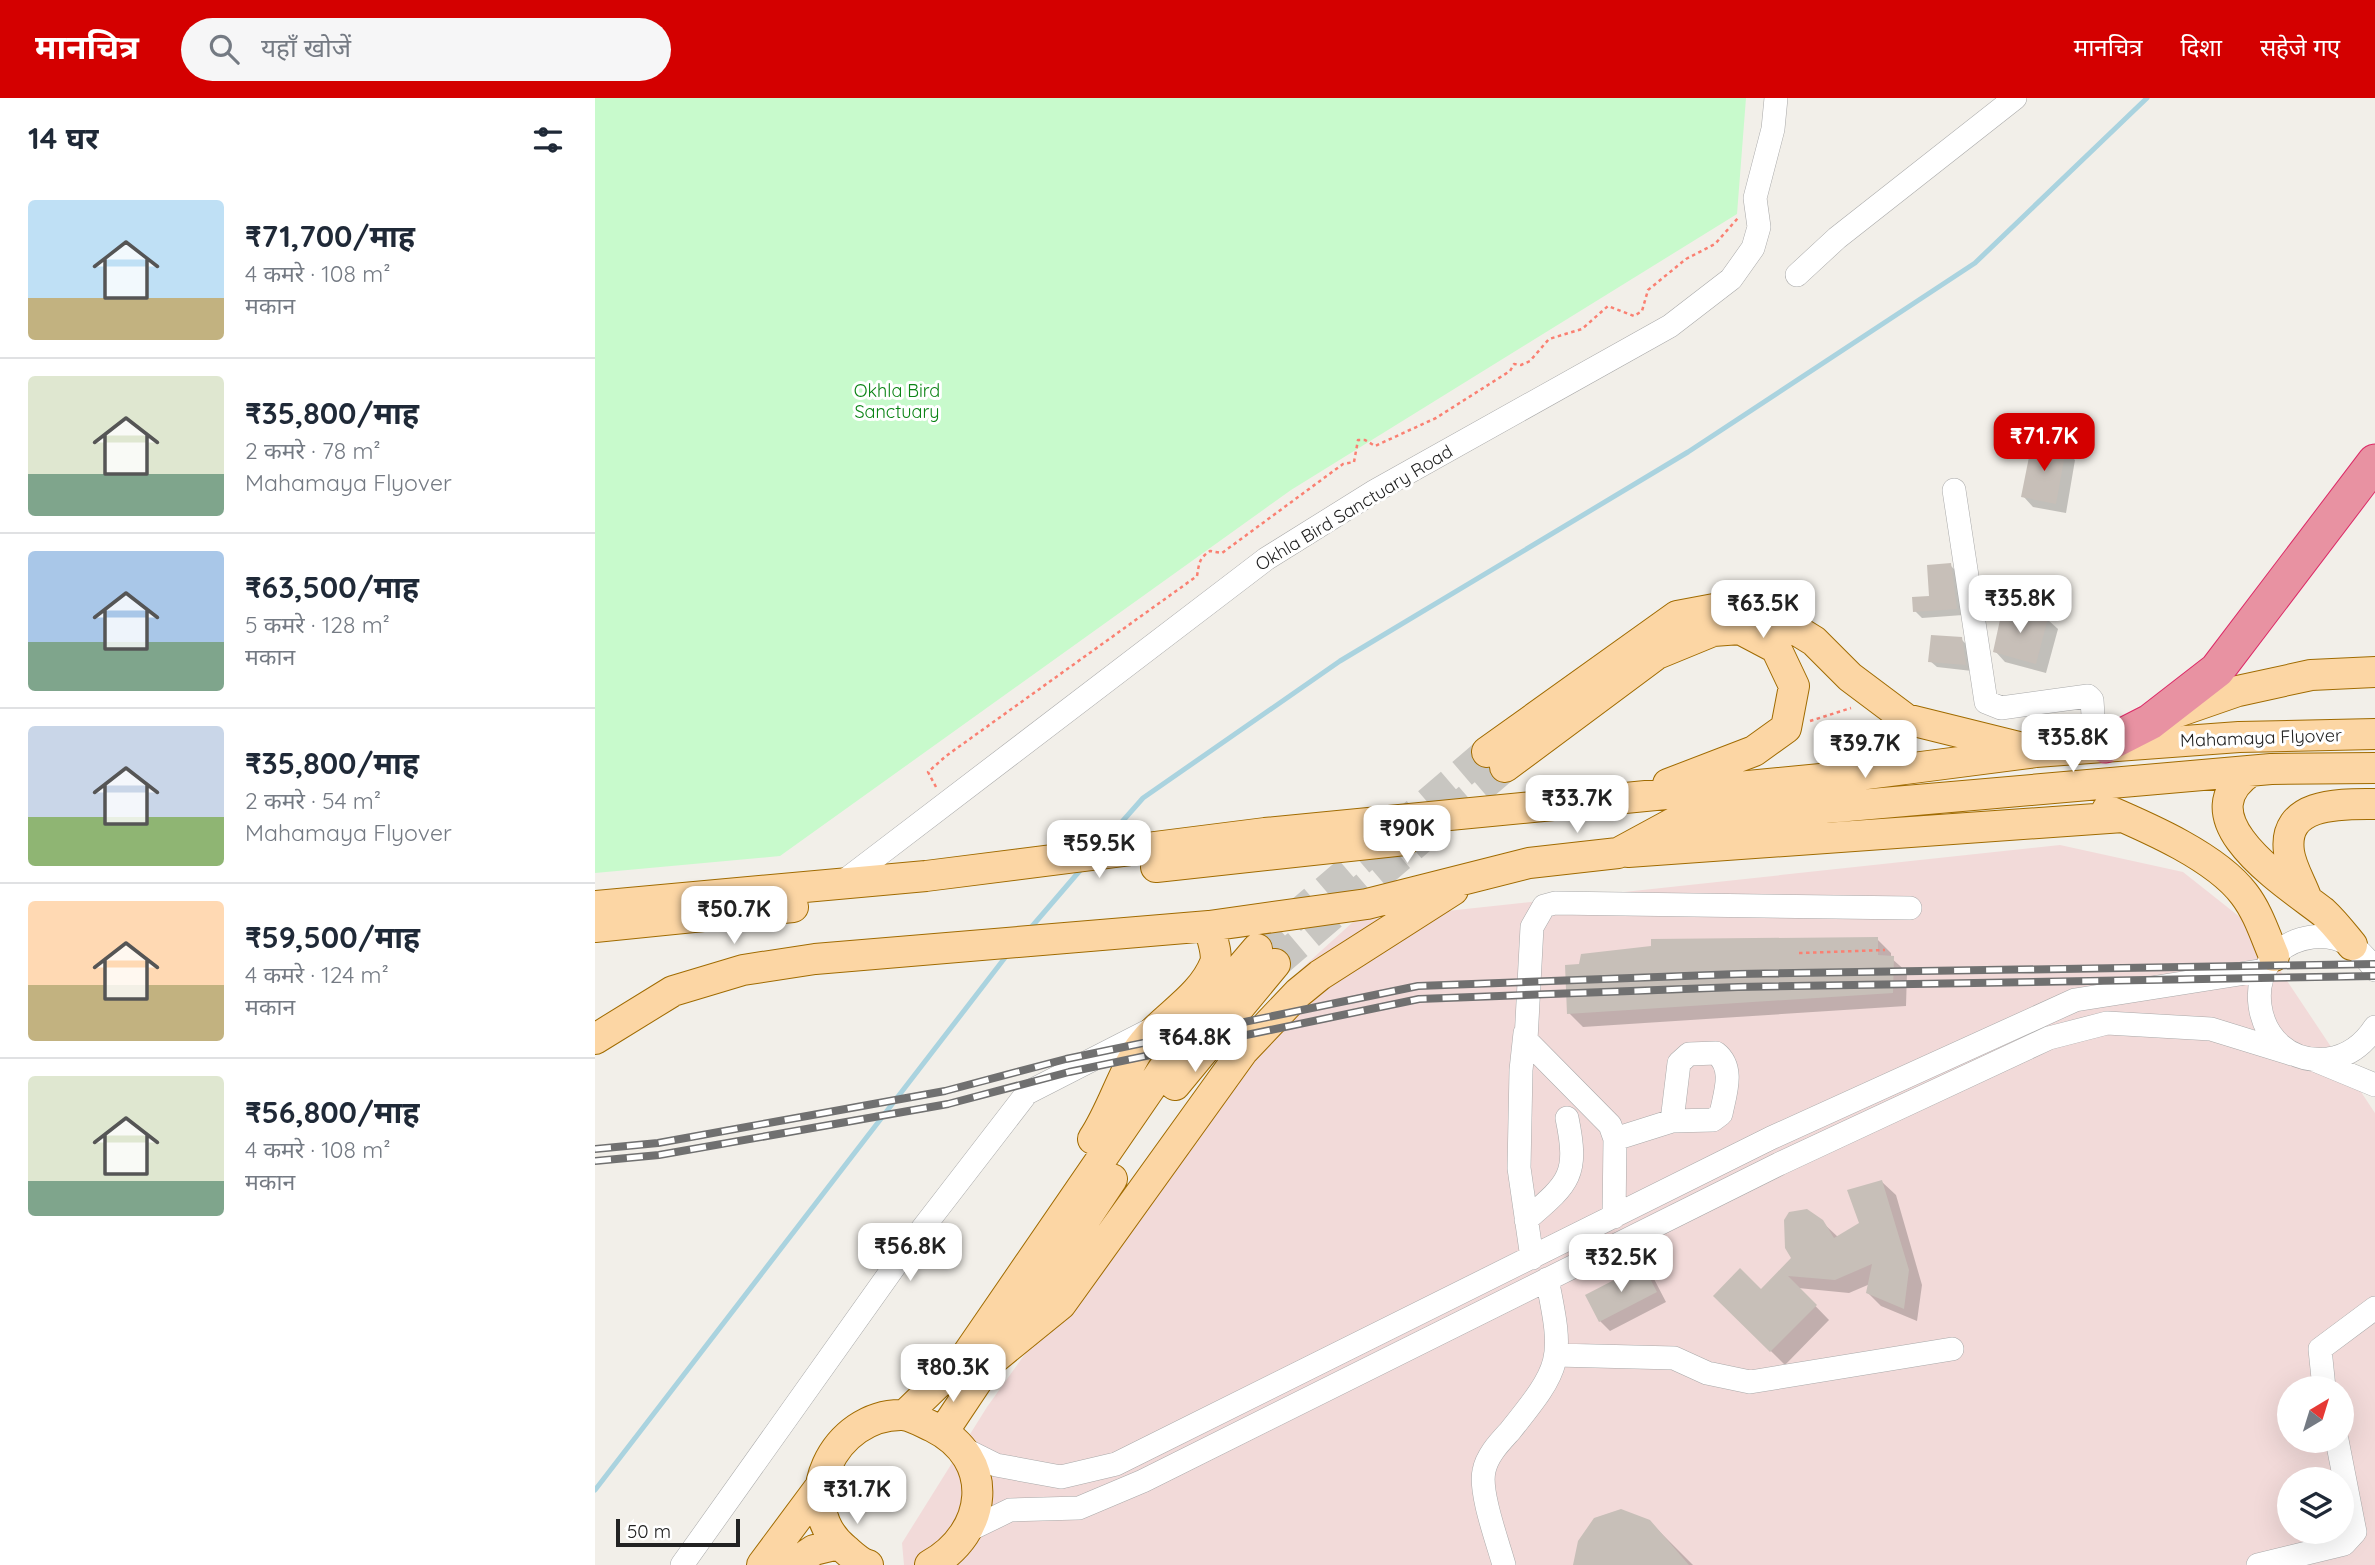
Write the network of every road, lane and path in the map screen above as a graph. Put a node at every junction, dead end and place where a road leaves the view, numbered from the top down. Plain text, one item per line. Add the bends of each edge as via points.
1 (1776, 98) edge
2 (2015, 98) edge
3 (1755, 198) junction
4 (1797, 275) dead end
5 (2375, 462) edge
6 (1954, 490) dead end
7 (2375, 672) edge
8 (1877, 699) junction
9 (2150, 722) junction
10 (1808, 732) dead end
11 (2375, 734) edge
12 (2100, 746) junction
13 (2036, 752) junction
14 (2375, 768) edge
15 (2261, 770) junction
16 (2058, 790) junction
17 (1632, 798) junction
18 (2375, 804) edge
19 (947, 806) junction
20 (2123, 817) junction
21 (1618, 853) junction
22 (1475, 875) junction
23 (843, 881) junction
24 (927, 885) junction
25 (2308, 901) junction
26 (595, 906) edge
27 (1910, 908) dead end
28 (1209, 926) junction
29 (595, 927) edge
30 (2352, 945) junction
31 (1885, 950) dead end
32 (1799, 953) dead end
33 (1266, 956) tunnel mouth
34 (2269, 963) junction
35 (2375, 970) edge
36 (1161, 1024) junction
37 (2375, 1027) edge
38 (1525, 1033) junction
39 (595, 1039) edge
40 (2293, 1054) junction
41 (2315, 1060) junction
42 (2375, 1085) edge
43 (1567, 1118) dead end
44 (1672, 1121) dead end
45 (1615, 1139) junction
46 (1614, 1217) junction
47 (1526, 1220) junction
48 (1532, 1258) junction
49 (1546, 1279) junction
50 (2375, 1308) edge
51 (1952, 1349) dead end
52 (1556, 1355) junction
53 (978, 1359) junction
54 (2323, 1376) edge
55 (905, 1415) junction
56 (950, 1439) junction
57 (2340, 1453) edge
58 (820, 1487) junction
59 (969, 1530) junction
60 (839, 1544) junction
61 (681, 1565) edge
62 (762, 1565) edge
63 (792, 1565) edge
64 (868, 1565) edge
65 (930, 1565) edge
66 (1504, 1565) edge
67 (2258, 1565) edge

1 - 3 street, Okhla Bird Sanctuary Road
2 - 4 street via 1837,238
3 - 19 street, Okhla Bird Sanctuary Road via 1759,227 1753,248 1731,279 1671,326 1375,491 1266,559
3 - 19 path via 1715,244 1686,259 1648,290 1642,311 1635,316 1608,306 1582,329 1549,339 1531,361 1514,364 1436,418 1375,446 1359,440 1354,461 1343,464 1222,553 1203,555 1197,576 927,772
5 - 9 highway via 2217,670
6 - 12 street via 1986,702 2001,708 2088,696
7 - 9 main road via 2311,675 2238,691
8 - 10 path via 1809,721
8 - 13 main road via 1906,719
8 - 17 main road via 1814,641 1767,612 1725,607 1677,617 1496,760 1657,654 1713,631 1740,629 1776,648 1794,686 1786,728 1754,751
9 - 12 highway
11 - 12 main road, Mahamaya Flyover
12 - 13 main road, Mahamaya Flyover
13 - 17 main road, Mahamaya Flyover
14 - 15 main road, Mahamaya Flyover
15 - 16 main road, Mahamaya Flyover
15 - 25 main road via 2241,778 2227,799 2232,826 2270,871
16 - 20 main road
16 - 21 main road, Mahamaya Flyover via 1677,821
17 - 24 main road, Mahamaya Flyover via 1581,803 1546,824 1264,844
18 - 25 main road via 2324,805 2297,822 2289,853
19 - 23 street, Okhla Bird Sanctuary Road
20 - 21 main road
20 - 34 main road via 2193,853 2242,891 2255,911
21 - 22 main road via 1529,863
22 - 28 main road via 1367,904
22 - 53 main road via 1299,993 1243,1051 1061,1304
23 - 24 main road
23 - 26 main road
24 - 29 main road
25 - 30 main road
27 - 38 street via 1555,902 1544,906 1532,927
28 - 36 main road via 1216,960 1204,985
28 - 39 main road via 815,959 743,970 673,991
30 - 34 street via 2319,936 2302,939
30 - 35 street
31 - 32 path
33 - 53 main road
34 - 40 street via 2258,993 2261,1018 2273,1039
34 - 46 street via 2075,1000 1771,1138
36 - 53 main road via 1137,1052 1109,1114 1002,1274
36 - 61 street via 1027,1093 909,1246
37 - 41 street via 2360,1046 2339,1058
38 - 45 street via 1532,1048 1603,1116
38 - 47 street via 1519,1168
40 - 41 street
40 - 49 street via 2198,1028 2107,1023 2049,1038
41 - 42 street
43 - 47 street via 1574,1153 1568,1179
44 - 45 street
45 - 46 street
46 - 48 street
47 - 48 street
48 - 56 street via 1116,1464 1061,1477 996,1465
49 - 52 street via 1558,1334
49 - 59 street via 1143,1481 1079,1508 1010,1510
50 - 54 street via 2320,1349
51 - 52 street via 1751,1382 1707,1373 1674,1358
52 - 66 street via 1541,1392 1484,1469
53 - 55 main road
53 - 56 main road
55 - 56 main road
55 - 58 main road via 874,1419 848,1433 829,1458
56 - 59 main road via 974,1470 978,1500
57 - 67 street via 2355,1532 2343,1544
58 - 60 main road via 824,1517
58 - 62 main road
59 - 65 main road via 950,1554
60 - 63 main road via 814,1550
60 - 64 main road

